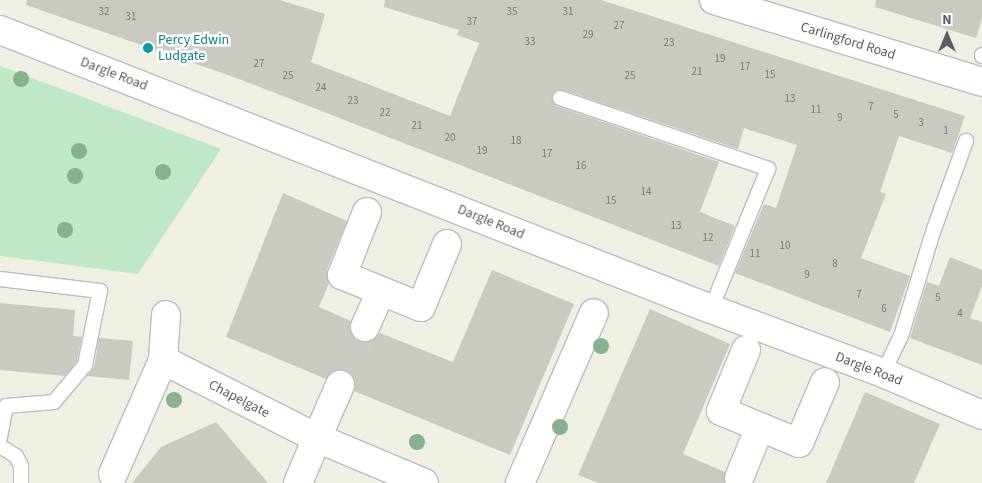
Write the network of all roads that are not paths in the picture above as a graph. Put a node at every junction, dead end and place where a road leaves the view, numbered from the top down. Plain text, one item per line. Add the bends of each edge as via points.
1 (714, 0) edge
2 (0, 30) edge
3 (982, 82) edge
4 (560, 98) dead end
5 (966, 141) dead end
6 (367, 212) dead end
7 (447, 244) dead end
8 (0, 279) edge
9 (381, 291) junction
10 (711, 310) junction
11 (594, 313) dead end
12 (166, 315) dead end
13 (365, 327) tunnel mouth
14 (746, 350) dead end
15 (163, 360) junction
16 (883, 373) junction
17 (825, 382) dead end
18 (340, 385) tunnel mouth
19 (982, 415) edge
20 (760, 427) junction
21 (0, 438) edge
22 (317, 438) junction
23 (0, 446) edge
24 (112, 474) dead end
25 (740, 478) dead end
26 (21, 483) edge
27 (298, 483) edge
28 (424, 483) edge
29 (520, 483) edge

1 - 3 street, Carlingford Road
2 - 10 street, Dargle Road
4 - 10 lane via 768,169
5 - 16 lane via 934,229 901,336
6 - 9 street via 342,275
7 - 9 street via 421,307
8 - 21 lane via 100,291 85,365 54,402 6,406
9 - 13 street
10 - 16 street, Dargle Road
11 - 29 street
12 - 15 street
14 - 20 street via 721,411
15 - 22 street, Chapelgate
15 - 24 street
16 - 19 street, Dargle Road
17 - 20 street via 799,443
18 - 22 street
20 - 25 street
22 - 27 street
22 - 28 street, Chapelgate
23 - 26 lane via 16,456 21,466

